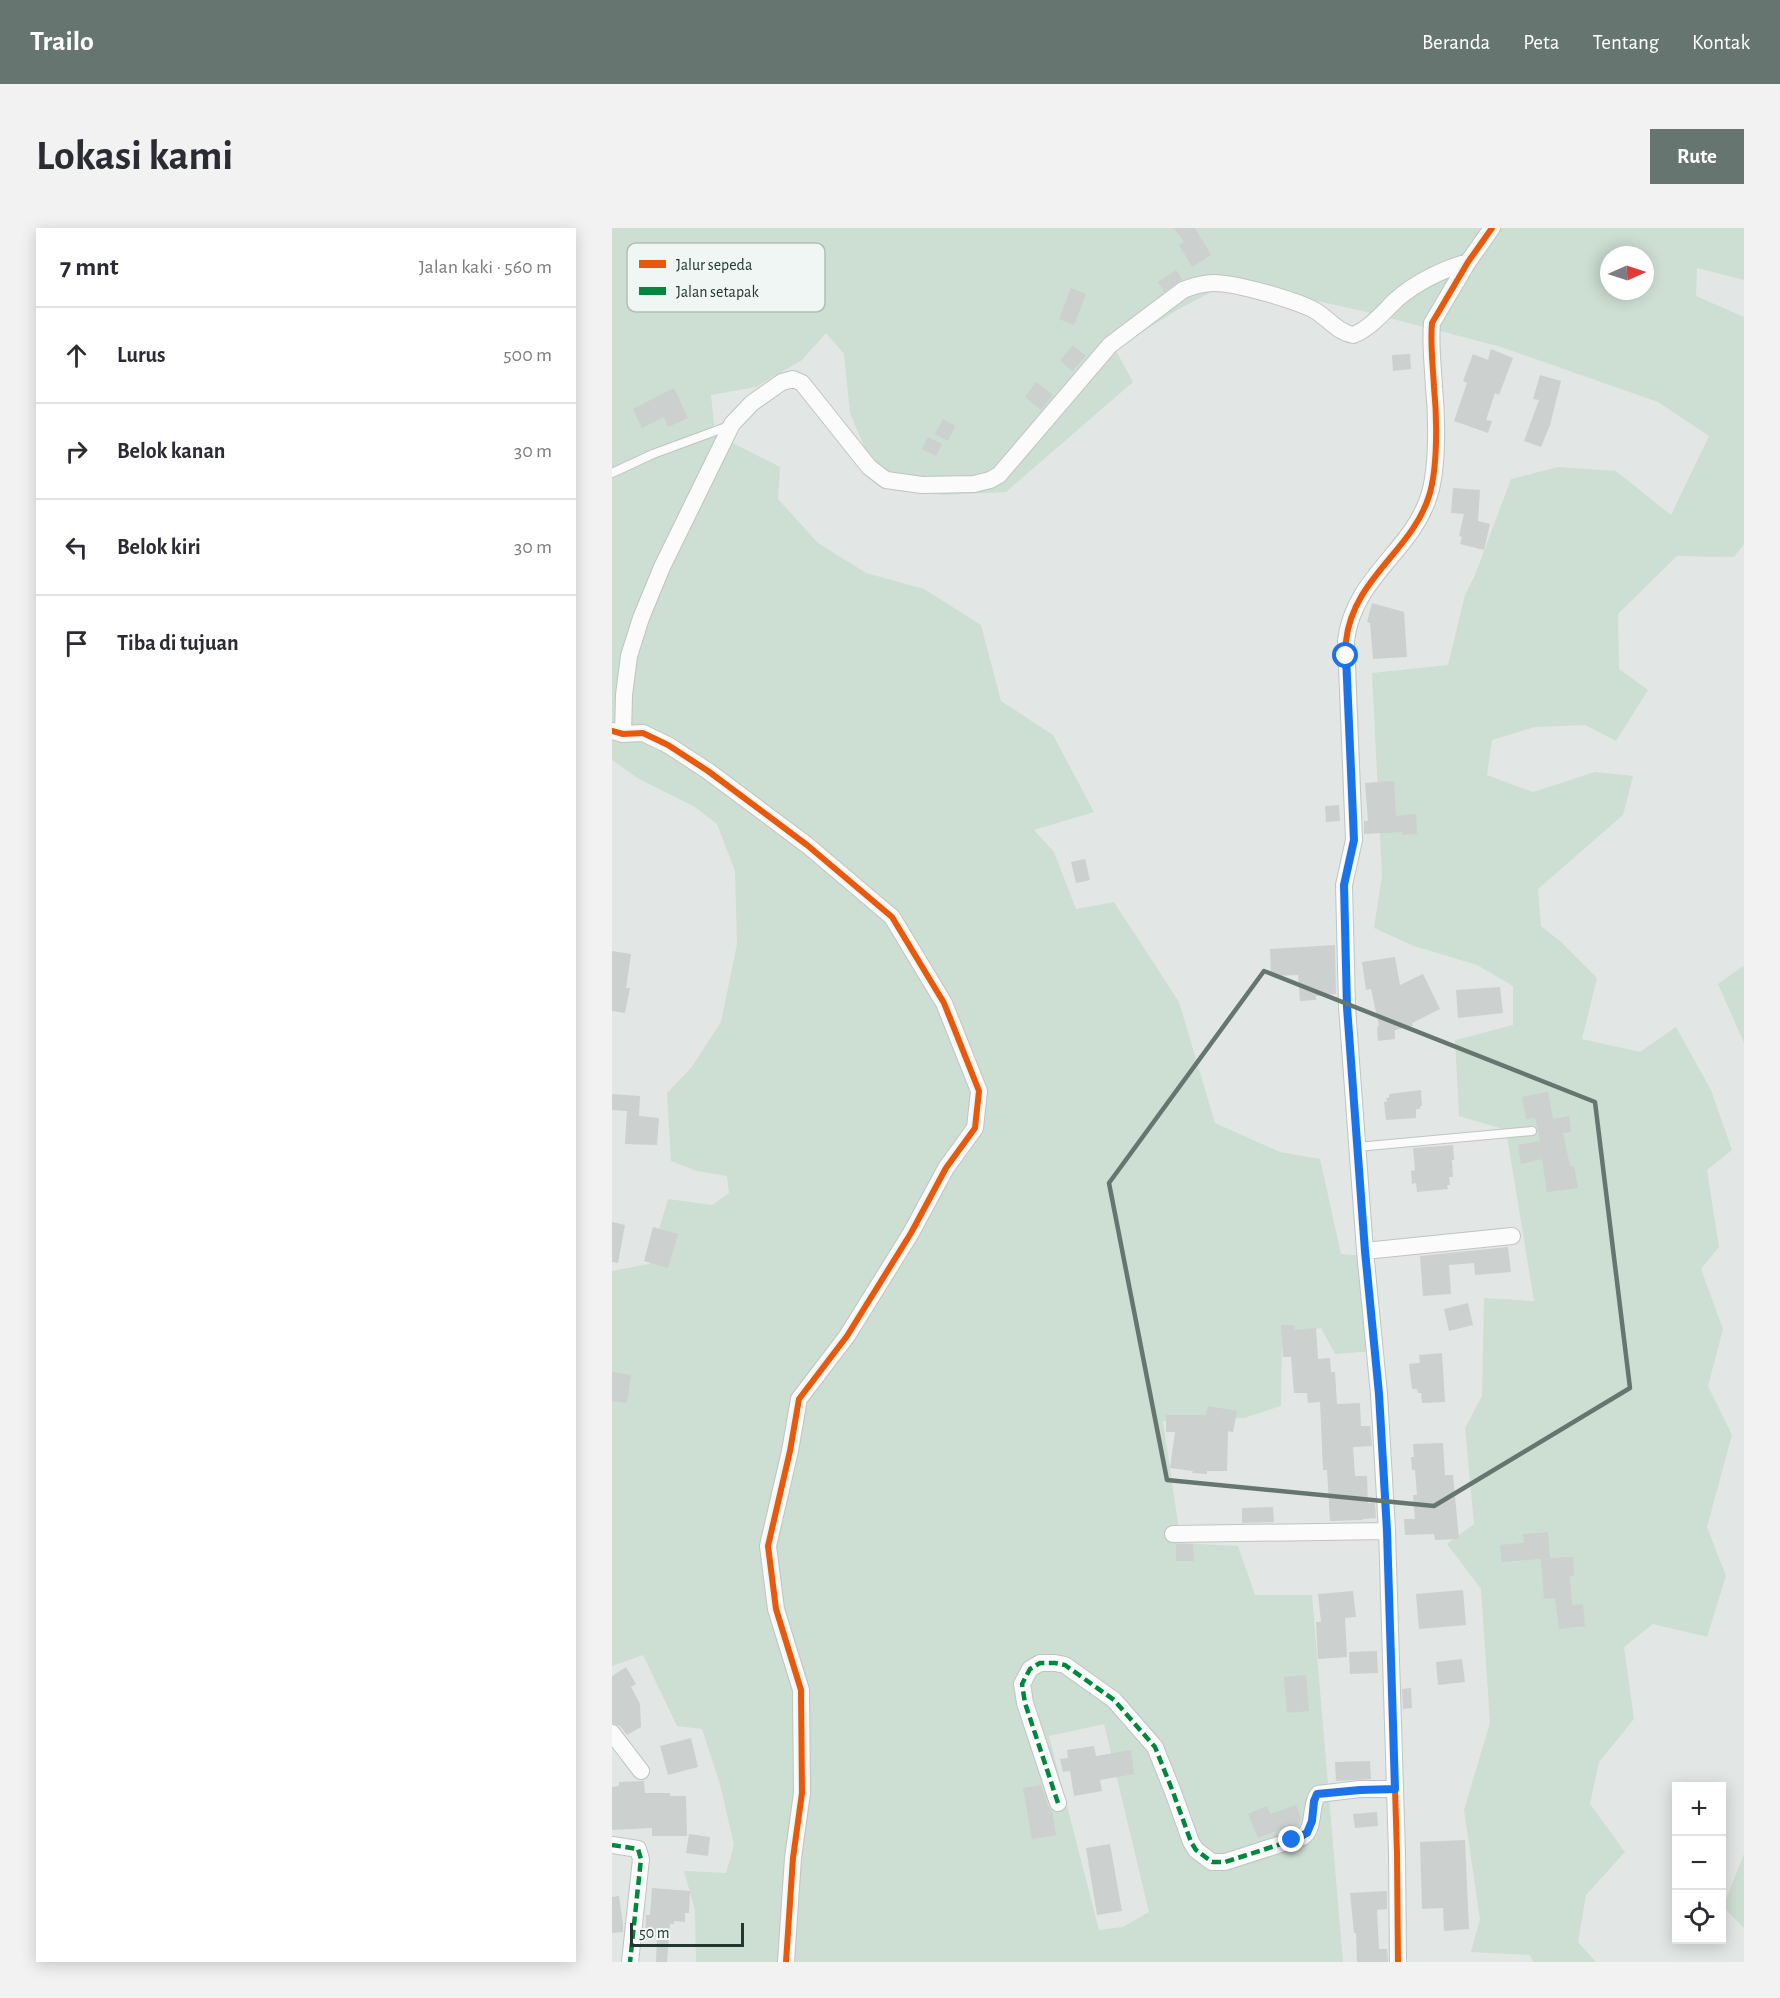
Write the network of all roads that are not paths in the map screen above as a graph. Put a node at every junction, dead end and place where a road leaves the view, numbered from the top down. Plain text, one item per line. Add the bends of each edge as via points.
1 (1492, 228) edge
2 (1468, 262) junction
3 (732, 424) junction
4 (612, 472) edge
5 (618, 733) edge
6 (1532, 1131) dead end
7 (1357, 1147) junction
8 (1512, 1236) dead end
9 (1365, 1251) junction
10 (1387, 1531) junction
11 (1173, 1534) dead end
12 (612, 1733) edge
13 (641, 1771) dead end
14 (1395, 1789) junction
15 (1058, 1803) dead end
16 (612, 1845) edge
17 (630, 1962) edge
18 (786, 1962) edge
19 (1398, 1962) edge

1 - 2 street
2 - 3 street via 1430,276 1353,335 1339,330 1311,309 1243,287 1212,283 1183,290 1110,345 999,475 974,484 922,485 886,480 869,467 802,383 793,379 760,397
2 - 7 street via 1432,323 1435,468 1429,498 1416,523 1360,596 1348,624 1354,840 1344,885 1347,1007
3 - 4 lane
3 - 5 street via 641,618 629,656
5 - 18 street via 643,733 708,771 807,845 892,917 944,1003 979,1092 975,1128 946,1168 847,1336 799,1400 768,1546 776,1609 801,1690 802,1793
6 - 7 lane
7 - 9 street
8 - 9 street
9 - 10 street
10 - 11 street
10 - 14 street
12 - 13 street
14 - 15 street via 1317,1794 1312,1821 1303,1837 1225,1862 1212,1862 1191,1842 1155,1747 1097,1686 1065,1665 1040,1663 1030,1669 1022,1683 1024,1702
14 - 19 street
16 - 17 street via 638,1849 641,1859

